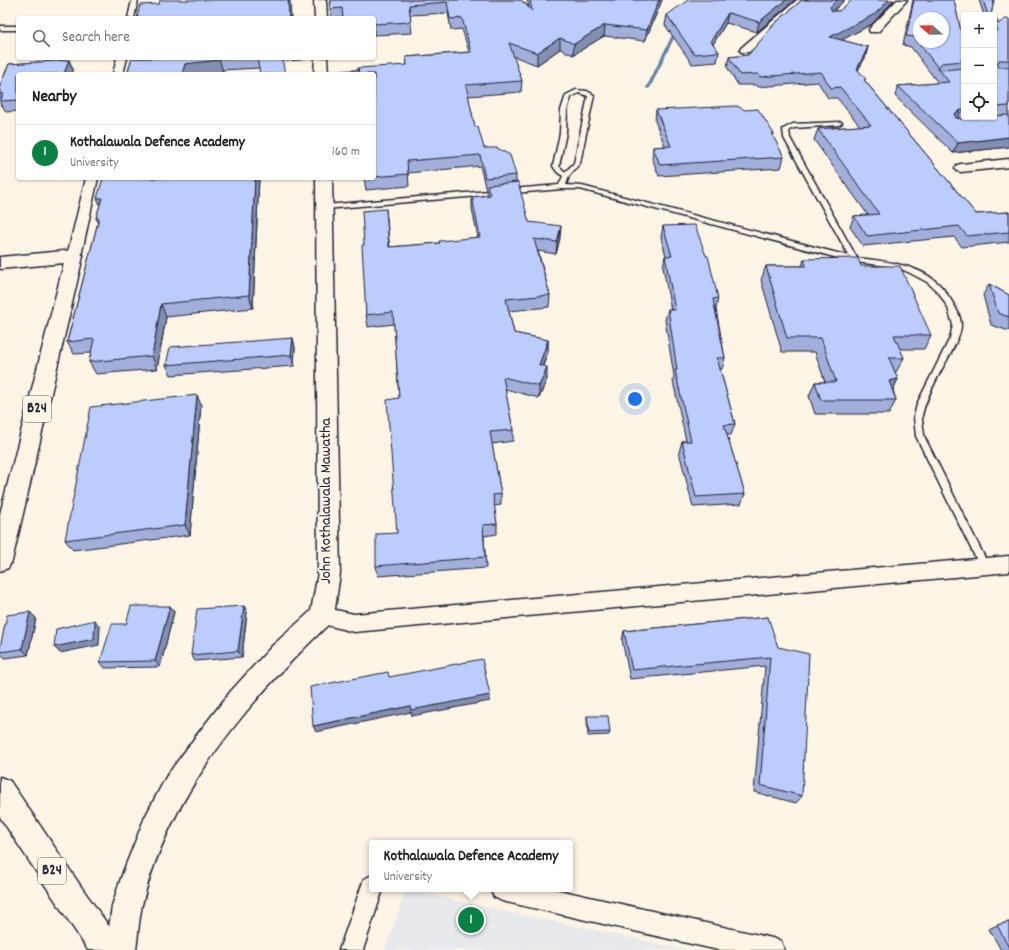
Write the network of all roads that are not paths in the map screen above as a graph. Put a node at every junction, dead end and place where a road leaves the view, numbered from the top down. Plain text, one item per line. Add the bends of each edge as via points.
1 (135, 0) edge
2 (320, 0) edge
3 (803, 0) edge
4 (902, 0) edge
5 (131, 16) edge
6 (321, 16) edge
7 (0, 28) edge
8 (16, 28) edge
9 (874, 30) edge
10 (745, 50) dead end
11 (122, 60) edge
12 (321, 60) edge
13 (377, 71) edge
14 (118, 72) edge
15 (322, 72) edge
16 (364, 72) edge
17 (839, 123) dead end
18 (1009, 163) edge
19 (961, 168) dead end
20 (566, 175) junction
21 (92, 180) edge
22 (324, 180) edge
23 (562, 187) junction
24 (325, 207) junction
25 (74, 256) junction
26 (854, 260) junction
27 (0, 263) edge
28 (0, 561) edge
29 (1009, 564) edge
30 (984, 566) junction
31 (322, 616) junction
32 (0, 791) edge
33 (370, 892) edge
34 (515, 892) edge
35 (107, 950) edge
36 (121, 950) edge
37 (351, 950) edge
38 (772, 950) edge

1 - 5 lane
2 - 6 street
3 - 10 street
4 - 9 street
7 - 8 lane
11 - 14 street
12 - 15 street
13 - 16 lane
17 - 26 lane via 793,126 786,129 787,138
18 - 19 street
20 - 20 lane via 576,163 590,102 591,95 584,92 574,91 568,96 564,110 563,133 556,166
20 - 23 lane
21 - 25 street
22 - 24 street, John Kothalawala Mawatha
23 - 24 lane
23 - 26 lane via 594,190
24 - 31 street, John Kothalawala Mawatha via 329,573
25 - 27 main road
25 - 28 main road, B24
26 - 30 lane via 898,265 916,272 942,291 952,308 957,325 954,338 921,404 918,417 920,436
29 - 30 street
30 - 31 street via 354,623
31 - 36 street via 281,654 240,700 176,787 155,827 137,872 127,906
32 - 35 main road, B24
33 - 37 street
34 - 38 street

